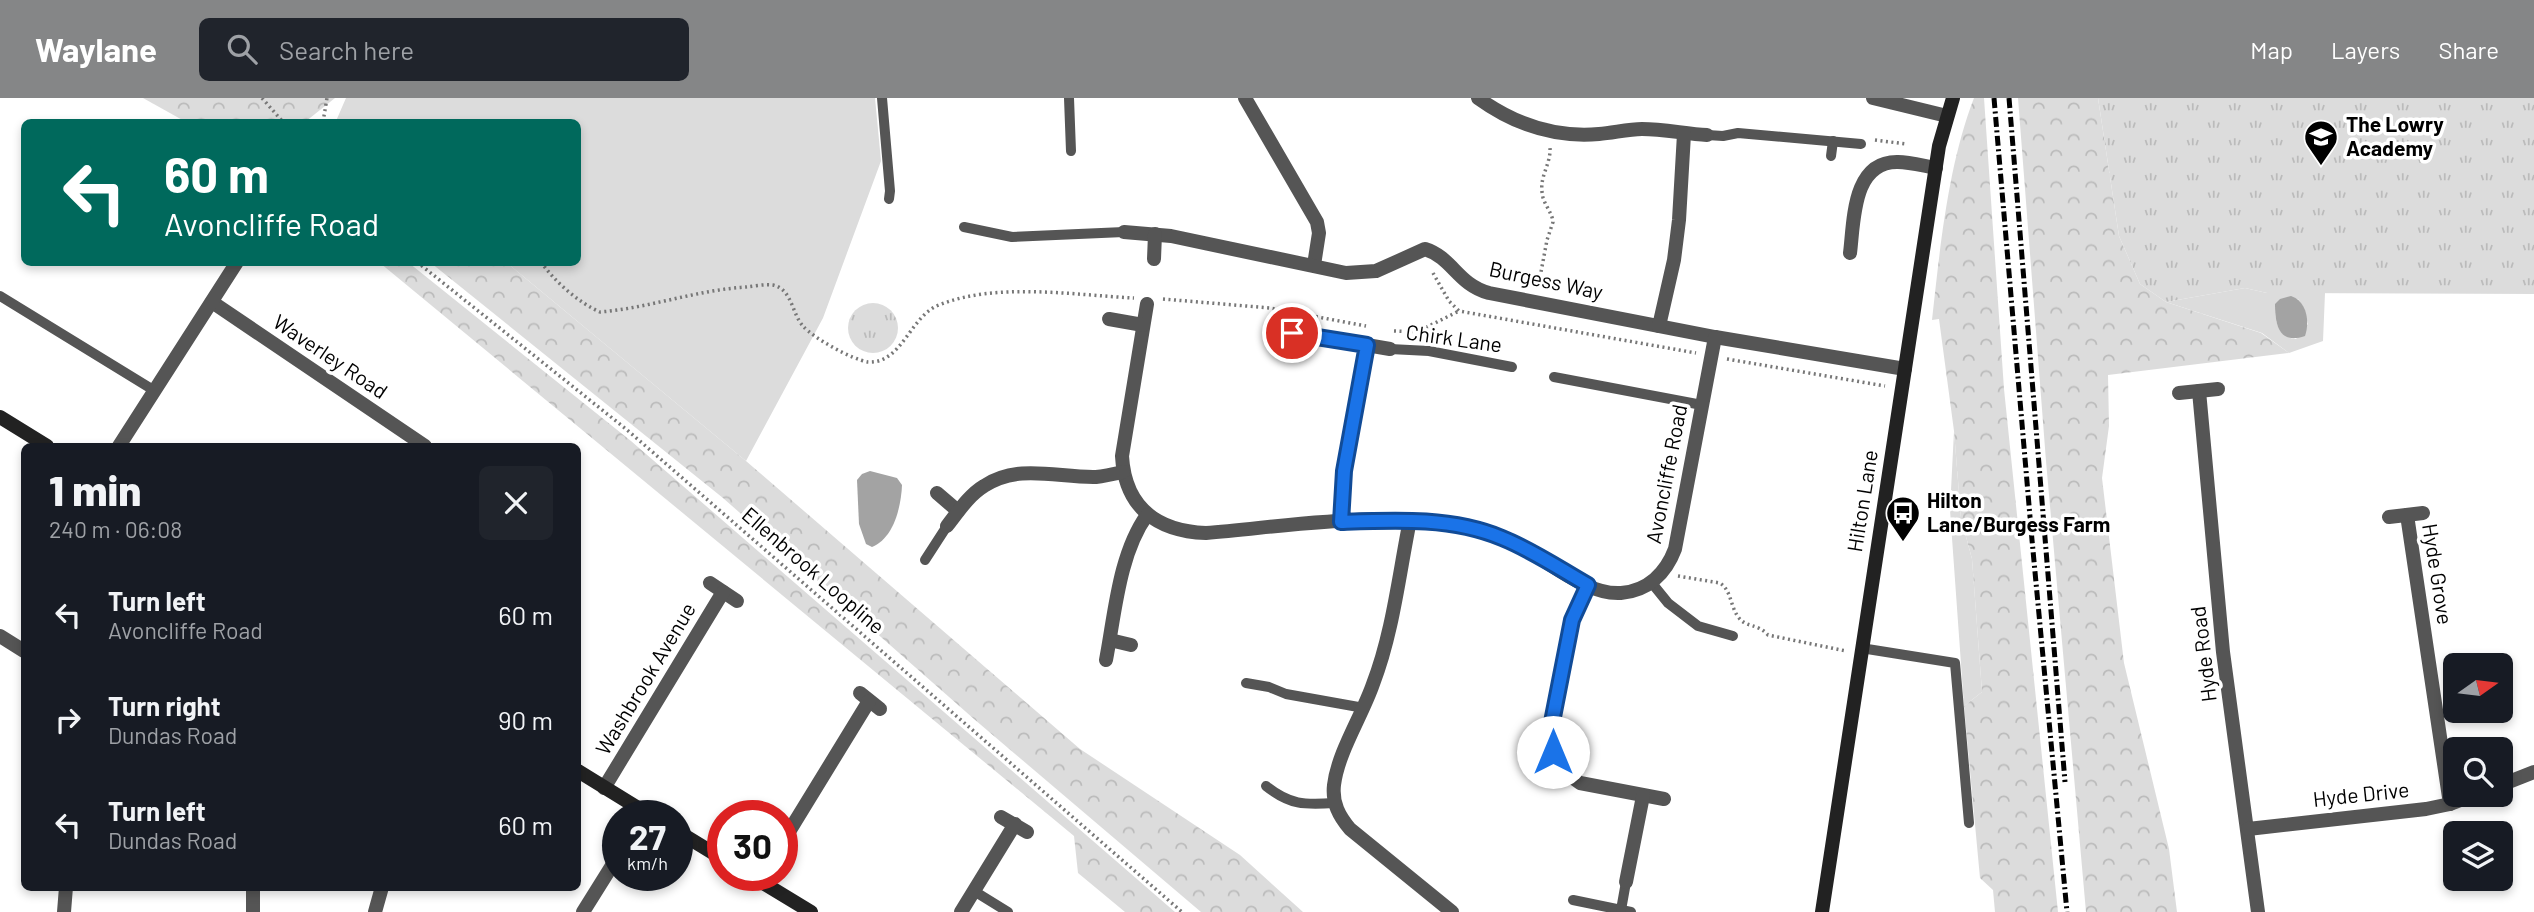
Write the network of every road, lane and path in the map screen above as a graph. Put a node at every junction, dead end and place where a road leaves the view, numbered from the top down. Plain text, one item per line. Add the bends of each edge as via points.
1 (262, 98) edge
2 (327, 98) edge
3 (882, 98) edge
4 (1069, 98) edge
5 (1245, 98) edge
6 (1478, 98) edge
7 (1873, 98) edge
8 (1953, 98) edge
9 (1948, 116) junction
10 (281, 119) edge
11 (324, 119) edge
12 (1548, 132) junction
13 (1684, 134) junction
14 (1707, 135) joint
15 (1833, 141) junction
16 (1861, 144) dead end
17 (1071, 151) dead end
18 (1831, 156) dead end
19 (1936, 168) junction
20 (889, 199) dead end
21 (964, 227) dead end
22 (1124, 232) joint
23 (1155, 234) junction
24 (1430, 251) junction
25 (1850, 253) dead end
26 (1154, 259) dead end
27 (1314, 265) junction
28 (235, 266) edge
29 (422, 266) edge
30 (544, 266) edge
31 (0, 296) edge
32 (1161, 299) dead end
33 (1141, 301) joint
34 (1536, 301) junction
35 (212, 302) junction
36 (1460, 311) junction
37 (1109, 319) dead end
38 (1143, 325) junction
39 (1658, 326) junction
40 (1373, 327) dead end
41 (1271, 329) dead end
42 (1386, 330) dead end
43 (1715, 337) junction
44 (1349, 342) joint
45 (1367, 345) junction
46 (1390, 349) joint
47 (1712, 356) junction
48 (1512, 367) dead end
49 (1905, 369) junction
50 (1554, 377) dead end
51 (2218, 388) dead end
52 (1901, 389) junction
53 (155, 391) junction
54 (2199, 391) junction
55 (2179, 393) dead end
56 (1702, 405) junction
57 (0, 417) edge
58 (42, 443) edge
59 (121, 443) edge
60 (421, 443) edge
61 (1123, 472) junction
62 (937, 493) dead end
63 (958, 511) junction
64 (2423, 513) dead end
65 (1147, 515) junction
66 (2407, 515) junction
67 (2389, 517) dead end
68 (1410, 520) junction
69 (1341, 522) junction
70 (947, 526) joint
71 (925, 560) dead end
72 (1656, 578) junction
73 (710, 583) dead end
74 (1588, 585) junction
75 (723, 592) junction
76 (737, 601) dead end
77 (0, 636) edge
78 (1733, 636) dead end
79 (1110, 640) junction
80 (1131, 645) dead end
81 (21, 649) edge
82 (1861, 651) junction
83 (1106, 660) dead end
84 (1245, 683) dead end
85 (870, 701) dead end
86 (1364, 708) junction
87 (2443, 751) edge
88 (2534, 772) edge
89 (581, 773) edge
90 (2513, 780) edge
91 (1266, 786) dead end
92 (604, 788) junction
93 (1643, 796) junction
94 (1664, 799) dead end
95 (623, 800) edge
96 (1334, 803) junction
97 (2443, 805) edge
98 (1001, 817) dead end
99 (798, 818) edge
100 (1969, 823) dead end
101 (2248, 828) junction
102 (602, 882) edge
103 (1626, 882) joint
104 (66, 891) edge
105 (253, 891) edge
106 (381, 891) edge
107 (779, 891) edge
108 (974, 891) junction
109 (1573, 900) dead end
110 (1626, 911) edge
111 (64, 912) edge
112 (253, 912) edge
113 (375, 912) edge
114 (583, 912) edge
115 (811, 912) edge
116 (961, 912) edge
117 (1008, 912) edge
118 (1182, 912) edge
119 (1452, 912) edge
120 (1822, 912) edge
121 (2258, 912) edge

1 - 10 path
2 - 11 path
3 - 20 lane
4 - 17 lane
5 - 27 street via 1317,222
6 - 12 street via 1520,123
7 - 9 street
8 - 9 street, Hilton Lane
9 - 19 street, Hilton Lane
12 - 13 street via 1598,134 1643,129
12 - 34 path via 1550,152 1542,194 1553,222
13 - 14 street
13 - 39 street via 1674,260
14 - 15 lane
15 - 16 lane
15 - 18 lane
19 - 25 street via 1898,162 1883,165 1866,178 1858,192
19 - 49 street, Hilton Lane
21 - 22 lane via 1012,237
22 - 23 street
23 - 26 street
23 - 27 street
24 - 27 street via 1415,252 1362,273
24 - 34 street, Burgess Way via 1477,289
24 - 36 path via 1429,267
28 - 35 street
29 - 118 path, Ellenbrook Loopline via 626,429
30 - 33 path via 558,282 600,312 773,285 783,290 811,334 867,362 892,354 922,314 936,305 977,294
31 - 53 lane
32 - 40 path via 1270,307
33 - 38 street
34 - 39 street, Burgess Way
35 - 53 street
35 - 60 street, Waverley Road
36 - 42 path via 1417,332
36 - 47 path
37 - 38 street
38 - 61 street via 1123,444
39 - 43 street, Burgess Way
41 - 44 lane
43 - 47 street, Avoncliffe Road
43 - 49 street, Burgess Way
44 - 45 street
45 - 46 street
45 - 69 street via 1344,471
46 - 48 lane, Chirk Lane via 1429,351
47 - 52 path
47 - 56 street, Avoncliffe Road
49 - 52 street, Hilton Lane
50 - 56 lane
51 - 54 street
52 - 82 street, Hilton Lane
53 - 59 street
54 - 55 street
54 - 101 street, Hyde Road via 2223,652
56 - 72 street, Avoncliffe Road via 1675,548
57 - 58 street
61 - 63 street via 1097,477 1013,474 984,485
61 - 65 street
62 - 63 street
63 - 70 street
64 - 66 street, Hyde Grove
65 - 69 street via 1165,526 1206,533
65 - 79 street via 1130,542
66 - 67 street, Hyde Grove
66 - 87 street, Hyde Grove
68 - 69 street
68 - 74 street via 1502,538
68 - 86 street via 1383,651
70 - 71 lane
72 - 74 street via 1640,589 1619,593
72 - 78 lane via 1668,603 1698,626
72 - 82 path via 1720,583 1738,617 1768,635
73 - 75 street, Washbrook Avenue
74 - 93 street via 1572,620 1552,722 1553,752 1569,776 1580,783
75 - 76 street, Washbrook Avenue
75 - 92 street, Washbrook Avenue
77 - 81 street
79 - 80 street
79 - 83 street
82 - 100 lane via 1955,663
82 - 120 street, Hilton Lane
84 - 86 lane
85 - 99 street
86 - 96 street via 1339,766
88 - 90 street
89 - 92 street
91 - 96 lane via 1293,802
92 - 95 street
93 - 94 street
93 - 103 street
96 - 119 street via 1350,829
97 - 101 street, Hyde Drive
98 - 108 street via 1021,828
101 - 121 street, Hyde Road
102 - 114 street
103 - 110 lane
104 - 111 street
105 - 112 street
106 - 113 street
107 - 115 street
108 - 116 street
108 - 117 lane
109 - 110 lane

